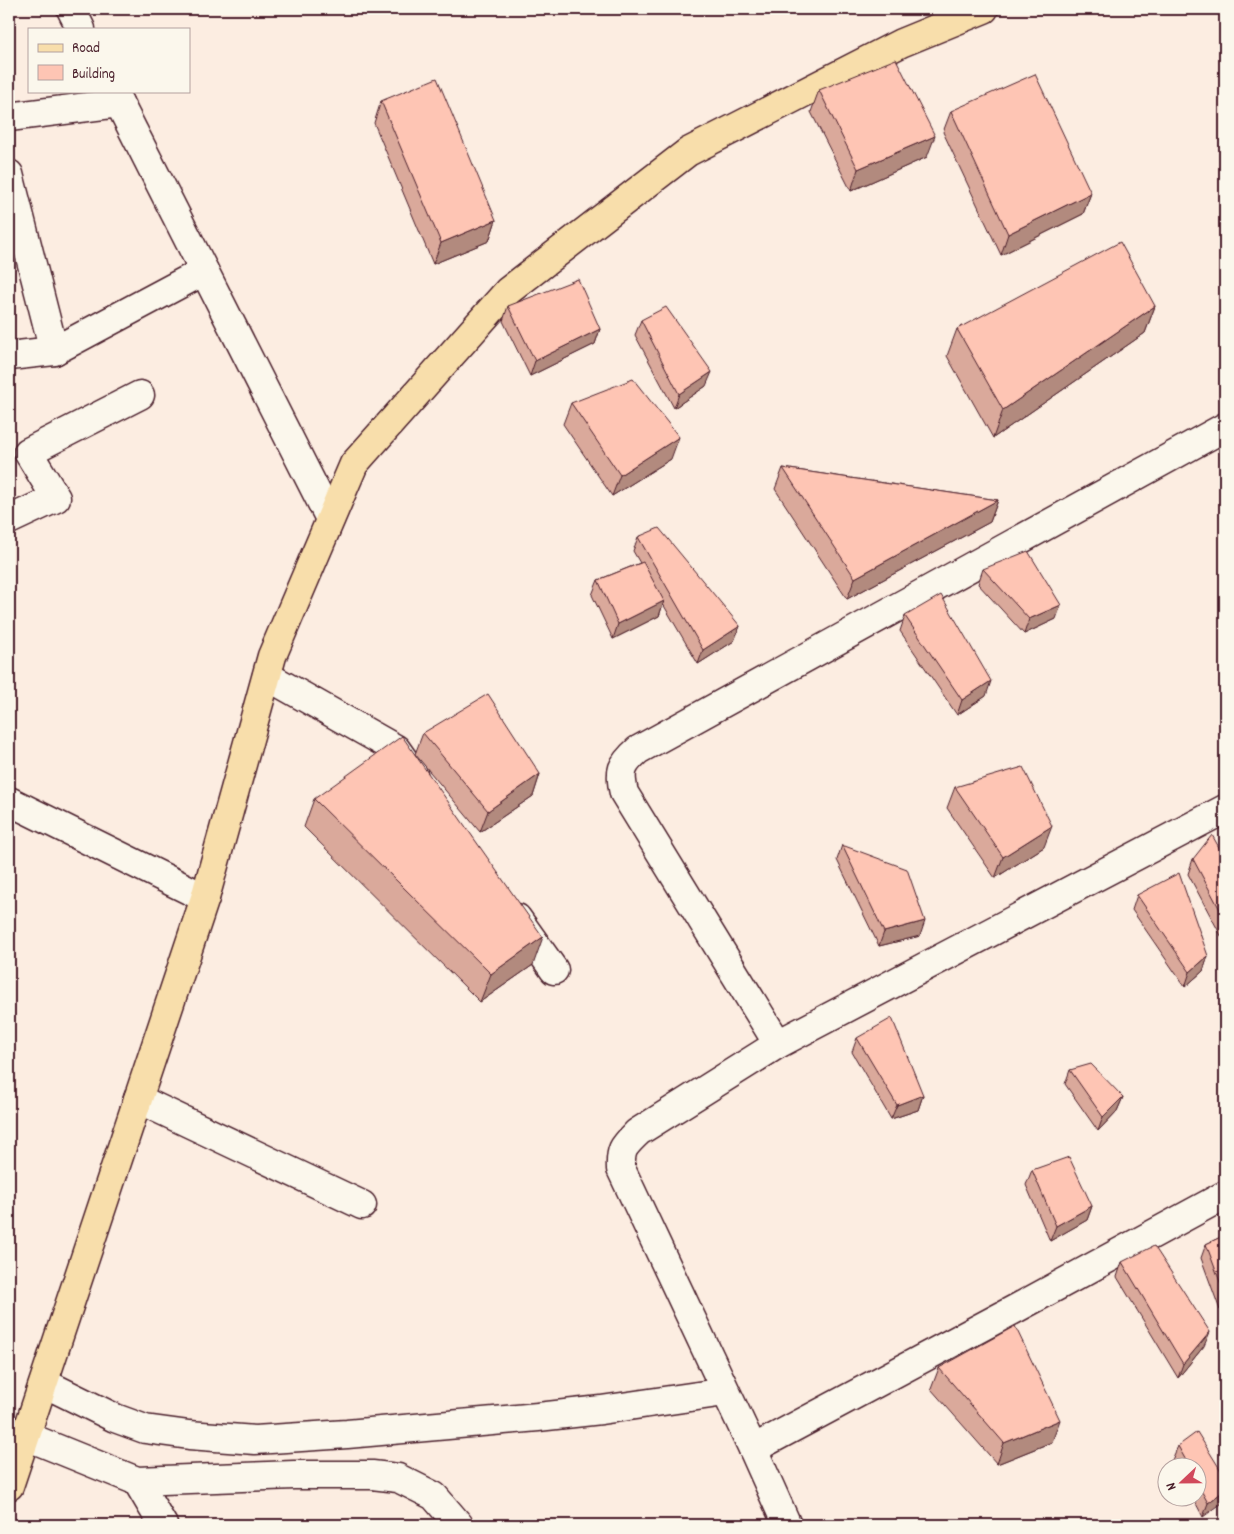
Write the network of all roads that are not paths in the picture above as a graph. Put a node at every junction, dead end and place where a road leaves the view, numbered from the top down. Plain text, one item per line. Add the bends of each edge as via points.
1 (71, 9) edge
2 (984, 9) edge
3 (80, 28) edge
4 (116, 97) edge
5 (9, 117) edge
6 (9, 174) edge
7 (204, 270) junction
8 (54, 351) junction
9 (9, 356) edge
10 (140, 395) dead end
11 (1225, 427) edge
12 (330, 519) junction
13 (9, 520) edge
14 (267, 676) junction
15 (430, 796) edge
16 (9, 801) edge
17 (1225, 809) edge
18 (205, 898) junction
19 (503, 899) edge
20 (554, 970) dead end
21 (778, 1044) junction
22 (138, 1099) junction
23 (1225, 1195) edge
24 (362, 1205) dead end
25 (44, 1383) junction
26 (725, 1392) junction
27 (26, 1436) junction
28 (753, 1448) junction
29 (137, 1481) junction
30 (9, 1486) edge
31 (163, 1525) edge
32 (459, 1525) edge
33 (787, 1525) edge

1 - 3 street
2 - 12 main road via 901,44 688,152 508,291 354,464
4 - 5 street
4 - 7 street
6 - 8 street
7 - 8 street
7 - 12 street
8 - 9 street
10 - 13 street via 28,452 56,498
11 - 21 street via 638,750 626,761 621,777 624,793
12 - 14 main road via 272,656
14 - 15 street via 396,749
14 - 18 main road
16 - 18 street
17 - 21 street
18 - 22 main road
19 - 20 street
21 - 26 street via 638,1132 620,1153 621,1169
22 - 24 street
22 - 25 main road
23 - 28 street
25 - 26 street via 145,1429 255,1440 538,1417
25 - 27 main road
26 - 28 street
27 - 29 street
27 - 30 main road
28 - 33 street
29 - 31 street
29 - 32 street via 294,1475 398,1478 434,1496

